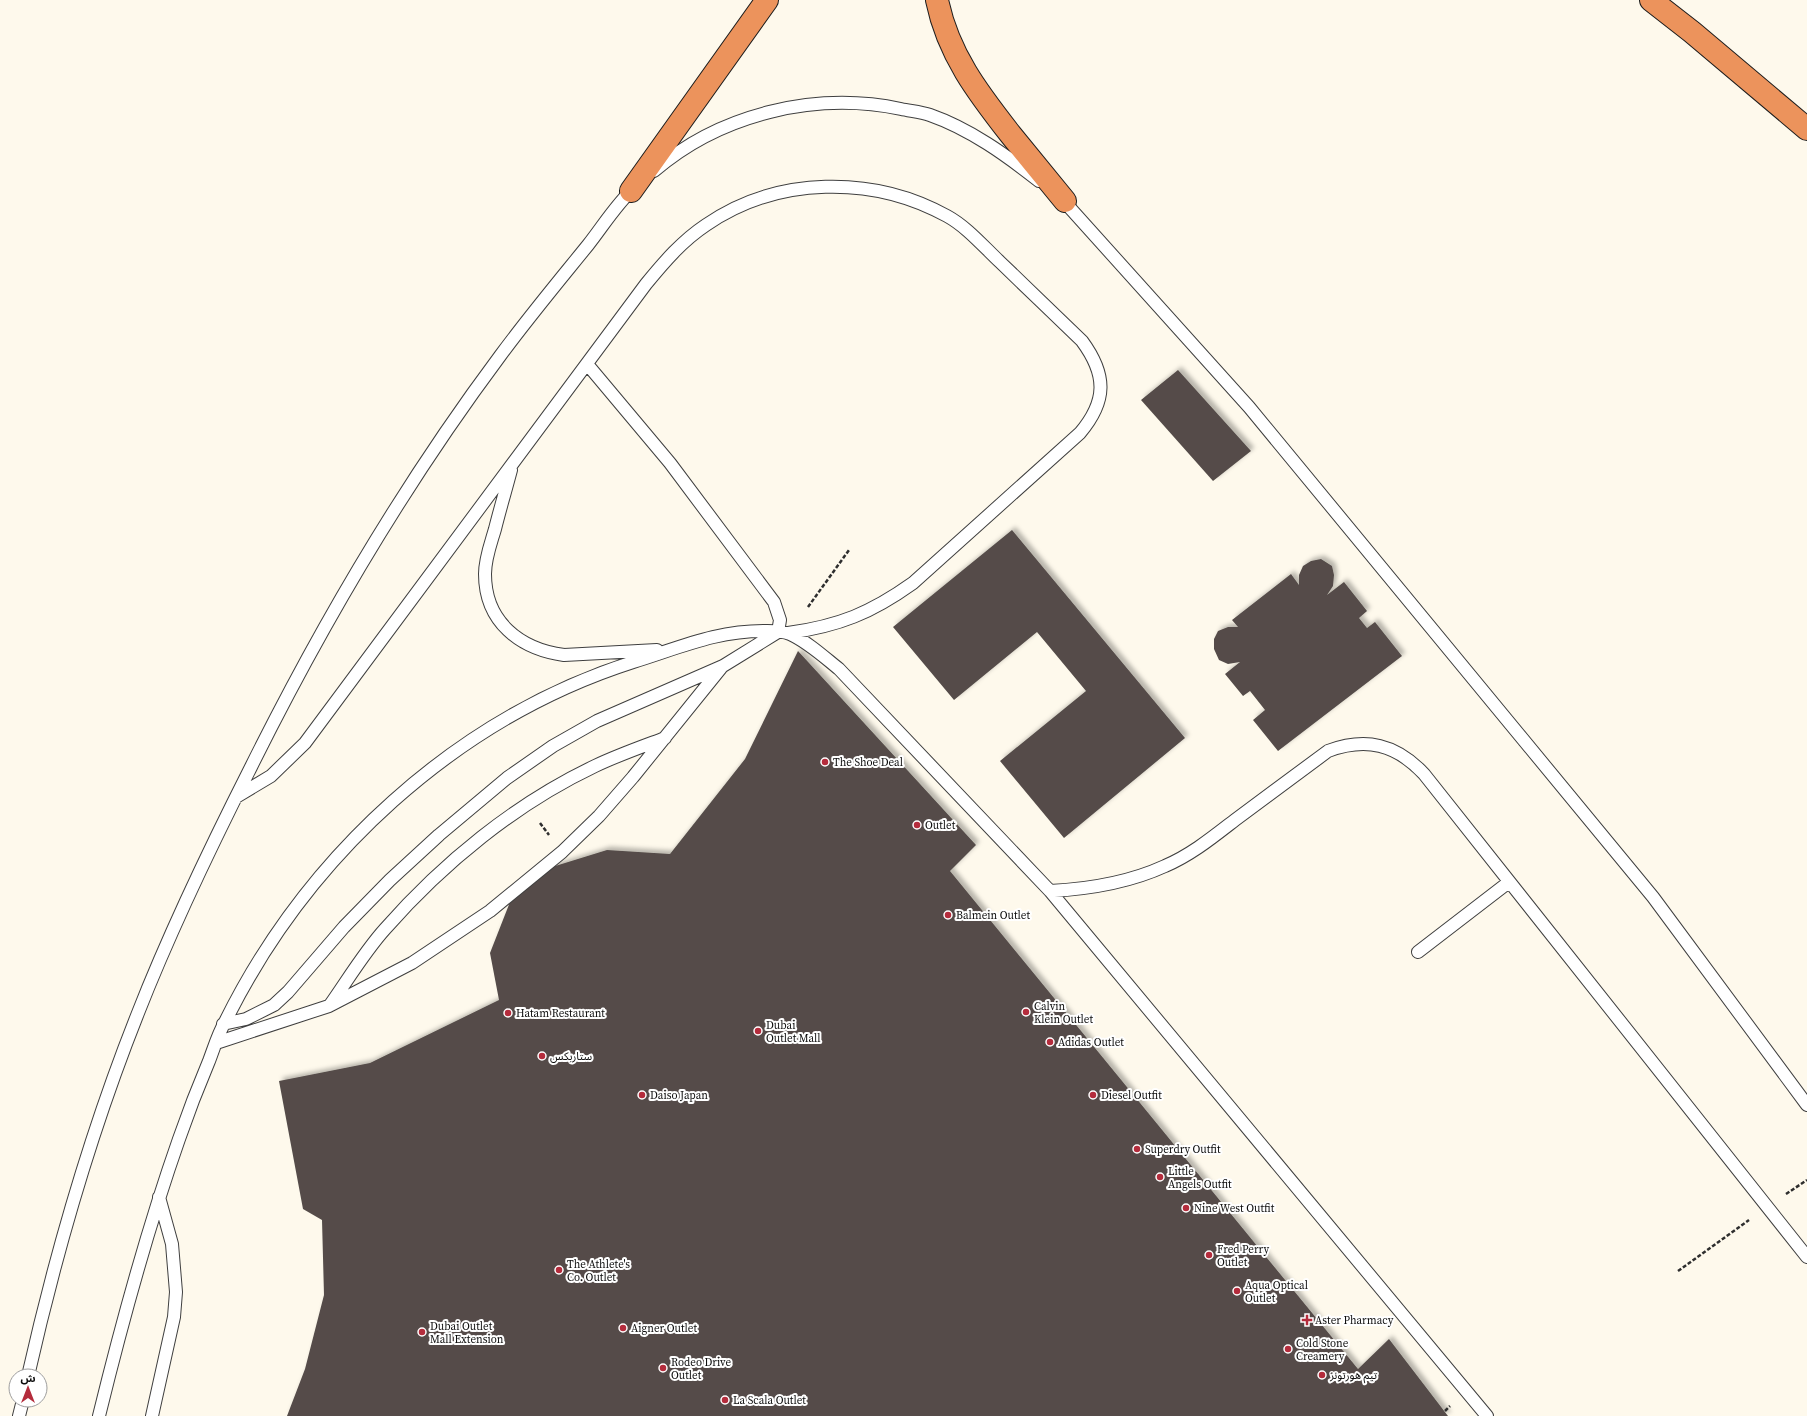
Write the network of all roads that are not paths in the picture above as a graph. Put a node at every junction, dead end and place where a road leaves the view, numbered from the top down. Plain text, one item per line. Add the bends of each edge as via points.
1 (767, 0) edge
2 (937, 0) edge
3 (1651, 0) edge
4 (1807, 129) edge
5 (631, 191) junction
6 (1065, 201) junction
7 (587, 364) junction
8 (513, 463) junction
9 (783, 632) junction
10 (674, 649) junction
11 (723, 666) junction
12 (666, 737) junction
13 (236, 797) junction
14 (1509, 882) junction
15 (1050, 891) junction
16 (1418, 952) dead end
17 (329, 1006) junction
18 (223, 1024) junction
19 (216, 1043) junction
20 (1807, 1105) edge
21 (159, 1197) junction
22 (1807, 1256) edge
23 (30, 1368) edge
24 (99, 1416) edge
25 (152, 1416) edge
26 (1487, 1416) edge

1 - 5 highway
2 - 6 highway via 949,41 962,69 979,95
3 - 4 highway via 1698,36
5 - 6 lane via 672,156 718,129 770,112 815,104 877,104 930,115 977,137 1022,167
5 - 13 lane via 521,327 474,391 384,524 332,611
6 - 20 lane via 1249,407 1648,891
7 - 8 lane
7 - 9 lane via 670,463 774,602
7 - 9 lane via 664,262 706,225 757,199 784,191 840,186 896,194 948,217 970,233 1082,341 1093,355 1100,371 1099,400 1090,420 1080,433 913,583 867,612 841,623 815,630
8 - 10 lane via 486,558 486,590 498,619 520,641 534,648 564,655
8 - 13 lane via 305,743 271,776
9 - 10 lane via 751,631 712,636
9 - 11 lane
9 - 15 lane via 814,649 839,669
10 - 18 lane via 599,675 533,705 476,737 406,789 362,830 321,874 256,965
11 - 12 lane
11 - 18 lane via 598,721 553,746 507,778 390,880 274,1005 246,1019
12 - 17 lane via 599,816 527,882 490,911 425,955 371,986
12 - 17 lane via 594,766 527,804 450,862 384,929
13 - 23 lane via 170,936 109,1091 73,1200 46,1297
14 - 15 lane via 1413,763 1387,748 1357,744 1328,751 1191,853 1165,866 1109,885 1080,890
14 - 16 lane
14 - 22 lane
15 - 26 lane
17 - 19 lane
18 - 19 lane
19 - 21 lane
21 - 24 lane via 132,1286
21 - 25 lane via 172,1244 176,1292 174,1317

